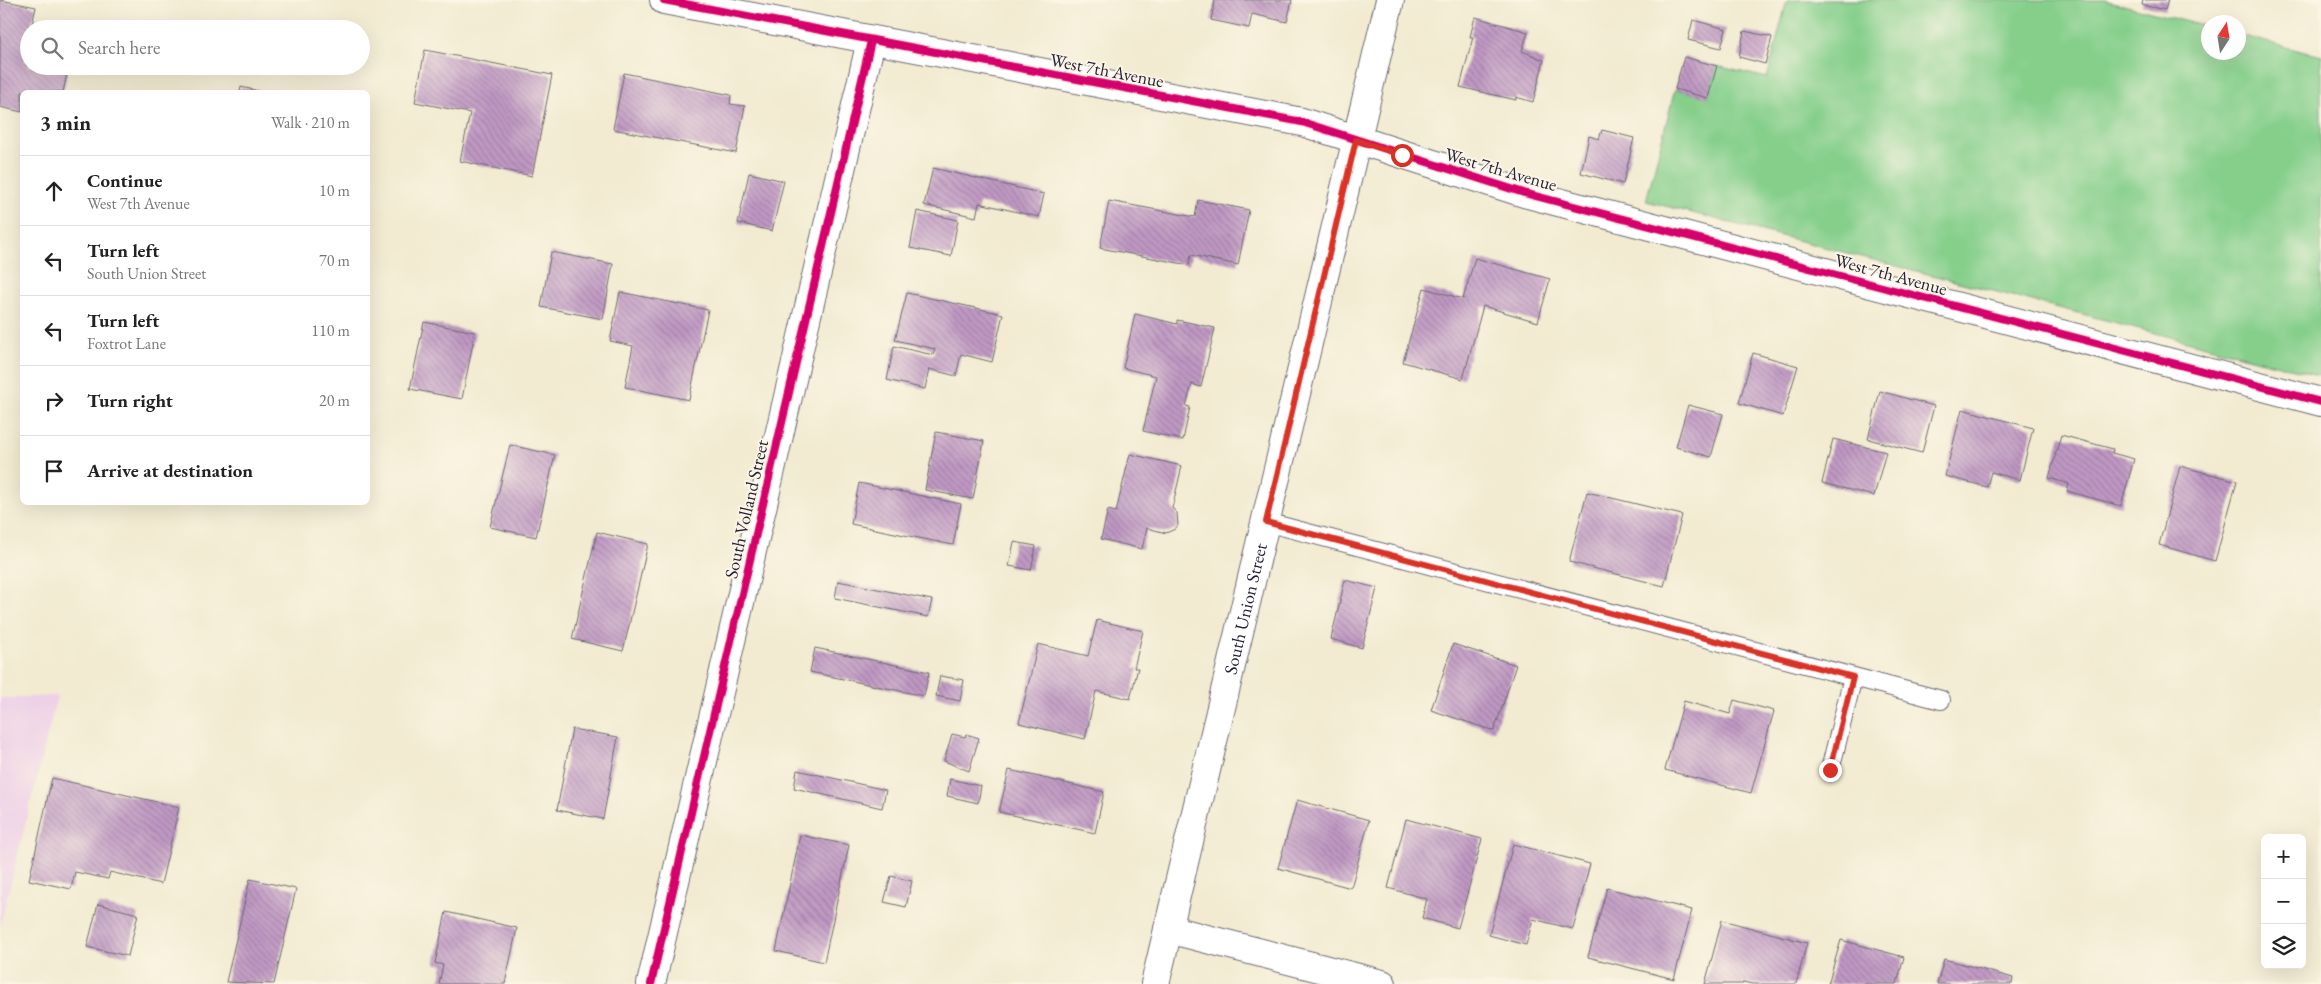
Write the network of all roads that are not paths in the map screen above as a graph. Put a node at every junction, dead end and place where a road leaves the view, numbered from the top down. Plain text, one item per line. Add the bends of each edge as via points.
1 (664, 0) edge
2 (1390, 0) edge
3 (871, 41) junction
4 (1356, 140) junction
5 (2321, 402) edge
6 (1266, 522) junction
7 (1853, 677) junction
8 (1941, 700) dead end
9 (1830, 770) dead end
10 (1168, 928) junction
11 (651, 984) edge
12 (1155, 984) edge
13 (1382, 984) edge

1 - 3 street, West 7th Avenue
2 - 4 street, South Union Street
3 - 4 street, West 7th Avenue via 1302,122
3 - 11 street, South Volland Street
4 - 5 street, West 7th Avenue via 1524,193
4 - 6 street, South Union Street
6 - 7 lane
6 - 10 street, South Union Street
7 - 8 lane
7 - 9 lane
10 - 12 street, South Union Street
10 - 13 street

